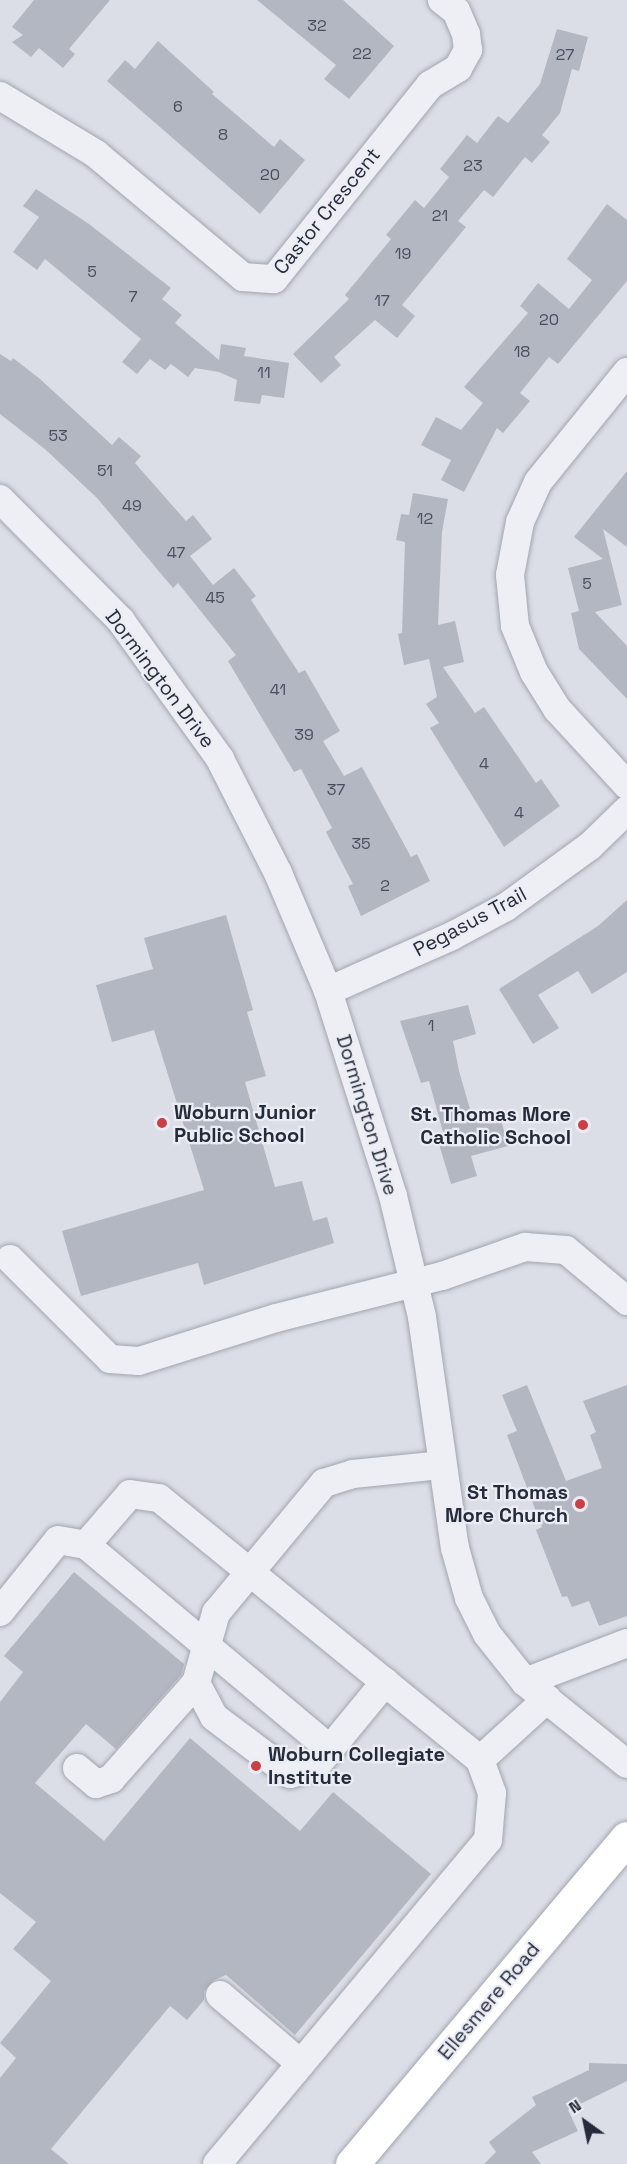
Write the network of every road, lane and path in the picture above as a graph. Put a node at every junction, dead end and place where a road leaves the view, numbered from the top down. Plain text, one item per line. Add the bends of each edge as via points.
1 (442, 0) edge
2 (0, 96) edge
3 (627, 372) edge
4 (0, 499) edge
5 (627, 785) edge
6 (627, 810) edge
7 (328, 991) junction
8 (10, 1259) dead end
9 (415, 1283) junction
10 (627, 1301) edge
11 (441, 1465) junction
12 (86, 1545) junction
13 (248, 1570) junction
14 (0, 1612) edge
15 (627, 1643) edge
16 (206, 1647) junction
17 (385, 1682) junction
18 (196, 1683) junction
19 (536, 1690) junction
20 (330, 1749) junction
21 (480, 1760) junction
22 (627, 1764) edge
23 (77, 1768) dead end
24 (627, 1838) edge
25 (220, 1995) dead end
26 (301, 2064) junction
27 (217, 2164) edge
28 (352, 2164) edge

1 - 2 street, Castor Crescent via 456,10 466,34 468,50 458,68 430,85 274,279 243,277 96,154
3 - 5 street via 538,482 520,522 510,575 515,626 534,672 557,709
4 - 7 street, Dormington Drive via 121,621 220,759 278,873
6 - 7 street, Pegasus Trail via 590,846 506,907 453,936
7 - 9 street, Dormington Drive via 374,1132
8 - 9 street via 110,1359 139,1361 276,1318
9 - 10 street via 525,1247 566,1251
9 - 11 street, Dormington Drive
11 - 13 street via 353,1474 324,1483
11 - 19 street, Dormington Drive via 459,1567 470,1598 487,1634
12 - 13 street via 130,1494 159,1498
12 - 14 street via 58,1540
12 - 16 street
13 - 16 street via 216,1613
13 - 17 street
15 - 19 street
16 - 18 street
16 - 20 street
17 - 20 street
17 - 21 street
18 - 20 street via 214,1717 290,1774 316,1766
18 - 23 street via 111,1779 96,1784
19 - 21 street
19 - 22 street, Dormington Drive
21 - 26 street via 492,1792 488,1840
24 - 28 main road, Ellesmere Road
25 - 26 street
26 - 27 street

